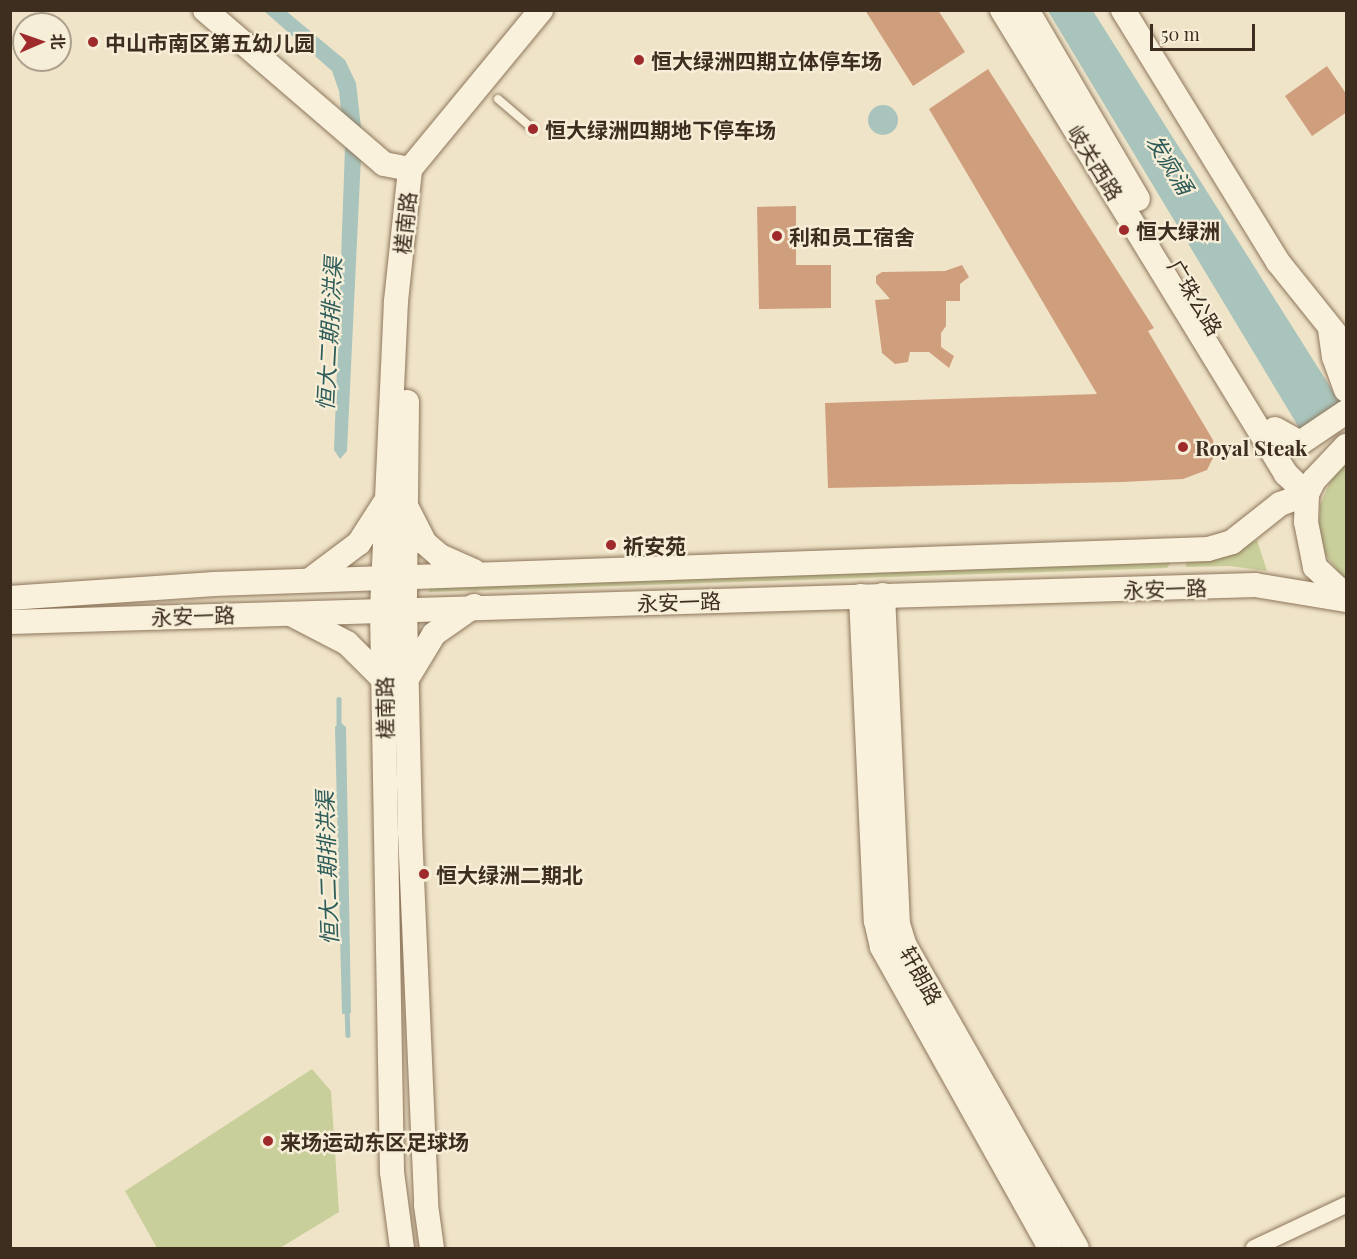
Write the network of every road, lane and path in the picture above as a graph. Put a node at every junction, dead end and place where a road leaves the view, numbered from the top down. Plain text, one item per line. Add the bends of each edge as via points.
1 (205, 10) edge
2 (225, 10) edge
3 (541, 10) edge
4 (1002, 10) edge
5 (1027, 10) edge
6 (1123, 10) edge
7 (498, 99) dead end
8 (532, 129) dead end
9 (410, 169) junction
10 (1330, 329) junction
11 (1347, 347) edge
12 (1347, 390) edge
13 (1347, 412) edge
14 (1275, 429) junction
15 (1347, 446) edge
16 (1307, 494) junction
17 (396, 502) junction
18 (1177, 550) junction
19 (482, 574) junction
20 (394, 578) junction
21 (310, 580) junction
22 (10, 583) edge
23 (214, 584) junction
24 (1179, 588) junction
25 (872, 596) junction
26 (10, 598) edge
27 (1347, 598) edge
28 (474, 606) junction
29 (393, 608) junction
30 (287, 612) junction
31 (145, 617) junction
32 (10, 622) edge
33 (10, 634) edge
34 (395, 679) junction
35 (423, 1134) junction
36 (391, 1135) junction
37 (1347, 1205) edge
38 (402, 1248) edge
39 (432, 1248) edge
40 (1050, 1248) edge
41 (1077, 1248) edge
42 (1254, 1248) edge

1 - 9 main road via 384,164
2 - 9 main road
3 - 9 main road
4 - 16 main road, 岐关西路 via 1286,474
5 - 14 main road, 广珠公路
6 - 10 main road via 1278,262
7 - 8 lane
9 - 17 main road, 槎南路
10 - 11 main road
10 - 12 main road via 1334,357
13 - 14 main road via 1300,443
14 - 16 main road, 广珠公路
15 - 16 main road via 1320,471
16 - 18 main road, 永安一路 via 1280,504 1232,542 1208,549
16 - 27 main road via 1306,522 1315,567
17 - 19 main road via 425,543 440,556
17 - 20 main road, 槎南路
17 - 21 main road via 344,558
18 - 19 main road, 永安一路
18 - 24 main road
19 - 20 main road, 永安一路
20 - 21 main road, 永安一路
20 - 29 main road, 槎南路
21 - 23 main road, 永安一路
22 - 23 main road via 154,579
23 - 26 main road, 永安一路
24 - 25 main road, 永安一路
24 - 27 main road, 永安一路 via 1255,585
25 - 28 main road, 永安一路
25 - 40 main road, 轩朗路 via 876,921 882,947
25 - 41 main road, 轩朗路 via 898,924 904,944
28 - 29 main road, 永安一路
28 - 34 main road via 434,634
29 - 30 main road, 永安一路
29 - 34 main road, 槎南路
30 - 31 main road, 永安一路
30 - 34 main road via 347,644
31 - 32 main road, 永安一路
31 - 33 main road
34 - 35 main road, 槎南路
34 - 36 main road, 槎南路
35 - 36 main road
35 - 39 main road, 槎南路
36 - 38 main road, 槎南路
37 - 42 street

